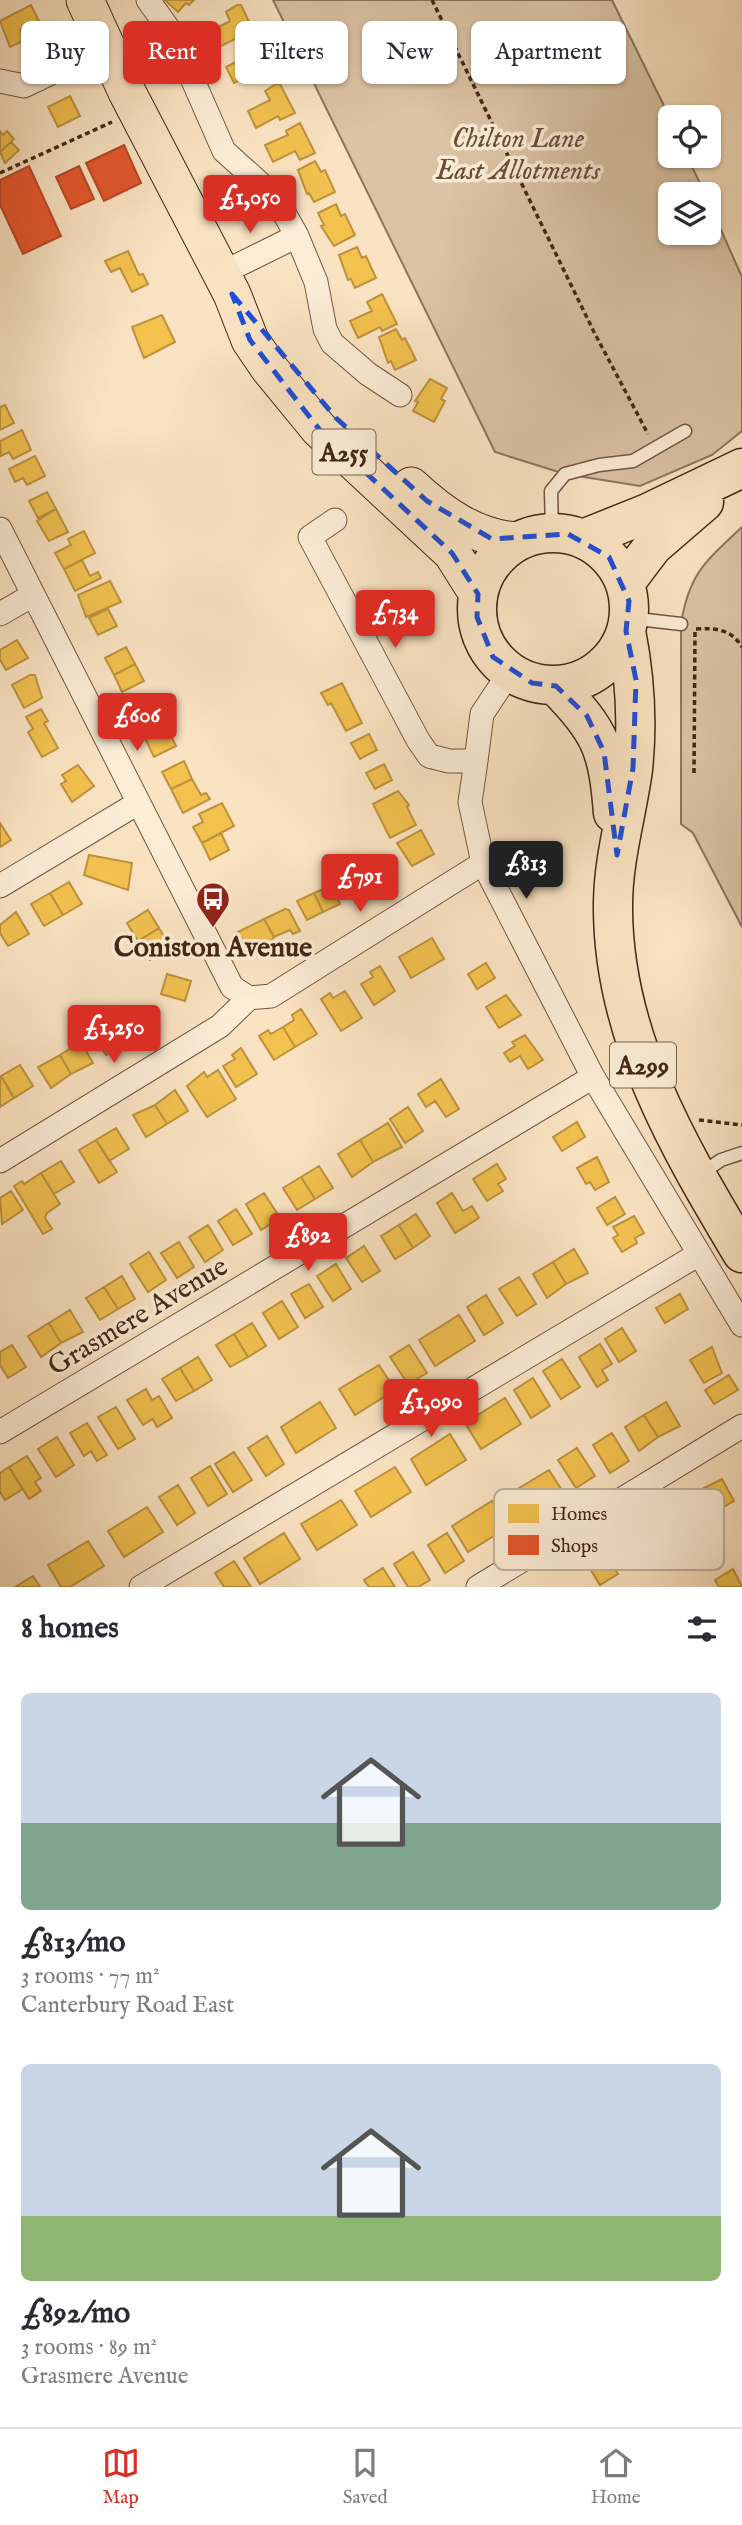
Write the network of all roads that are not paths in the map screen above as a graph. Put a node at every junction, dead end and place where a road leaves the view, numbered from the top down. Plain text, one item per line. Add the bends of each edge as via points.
1 (85, 0) edge
2 (148, 0) edge
3 (94, 21) edge
4 (109, 55) edge
5 (0, 81) edge
6 (28, 84) edge
7 (297, 236) junction
8 (227, 283) junction
9 (400, 395) dead end
10 (685, 432) dead end
11 (742, 468) edge
12 (335, 520) dead end
13 (0, 529) edge
14 (551, 537) junction
15 (478, 594) junction
16 (33, 595) junction
17 (627, 611) junction
18 (0, 614) edge
19 (681, 624) dead end
20 (510, 672) junction
21 (556, 686) junction
22 (475, 761) junction
23 (138, 803) junction
24 (617, 855) junction
25 (483, 863) junction
26 (0, 886) edge
27 (249, 998) junction
28 (593, 1077) junction
29 (742, 1153) edge
30 (0, 1161) edge
31 (696, 1177) junction
32 (699, 1254) junction
33 (742, 1254) edge
34 (742, 1325) edge
35 (742, 1426) edge
36 (0, 1432) edge
37 (639, 1489) edge
38 (506, 1570) edge
39 (141, 1587) edge
40 (478, 1587) edge

1 - 3 main road, A255
2 - 7 street via 173,35 224,151 275,197
4 - 8 main road, A255
5 - 6 street
7 - 8 street
7 - 9 street via 316,282 332,343
8 - 14 main road, A255 via 336,418 427,502 492,540
8 - 15 main road, A255 via 250,340 269,368 319,429 452,553
10 - 14 lane via 633,461 565,474 551,492
11 - 14 highway via 648,513
11 - 17 highway via 653,546
12 - 22 street via 310,537 418,740 429,756
13 - 16 street
14 - 15 highway via 499,554 485,573
14 - 17 highway via 609,557
15 - 20 highway via 482,638
16 - 18 street
16 - 23 street
17 - 19 lane
17 - 21 highway via 607,664 592,675
17 - 24 highway, A299 via 636,680 633,768
20 - 21 highway via 532,683
20 - 22 street via 482,714
21 - 24 highway, A299 via 587,716 604,752
22 - 25 street via 470,802
23 - 26 street
23 - 27 street via 232,987
24 - 31 highway, A299 via 612,905 619,978 638,1052 672,1134
25 - 27 street via 271,996
25 - 28 street
27 - 30 street via 220,1026
28 - 32 street
28 - 36 street, Grasmere Avenue
29 - 31 lane via 721,1160
31 - 33 highway, A299
32 - 34 street
32 - 39 street
35 - 37 street
38 - 40 street

